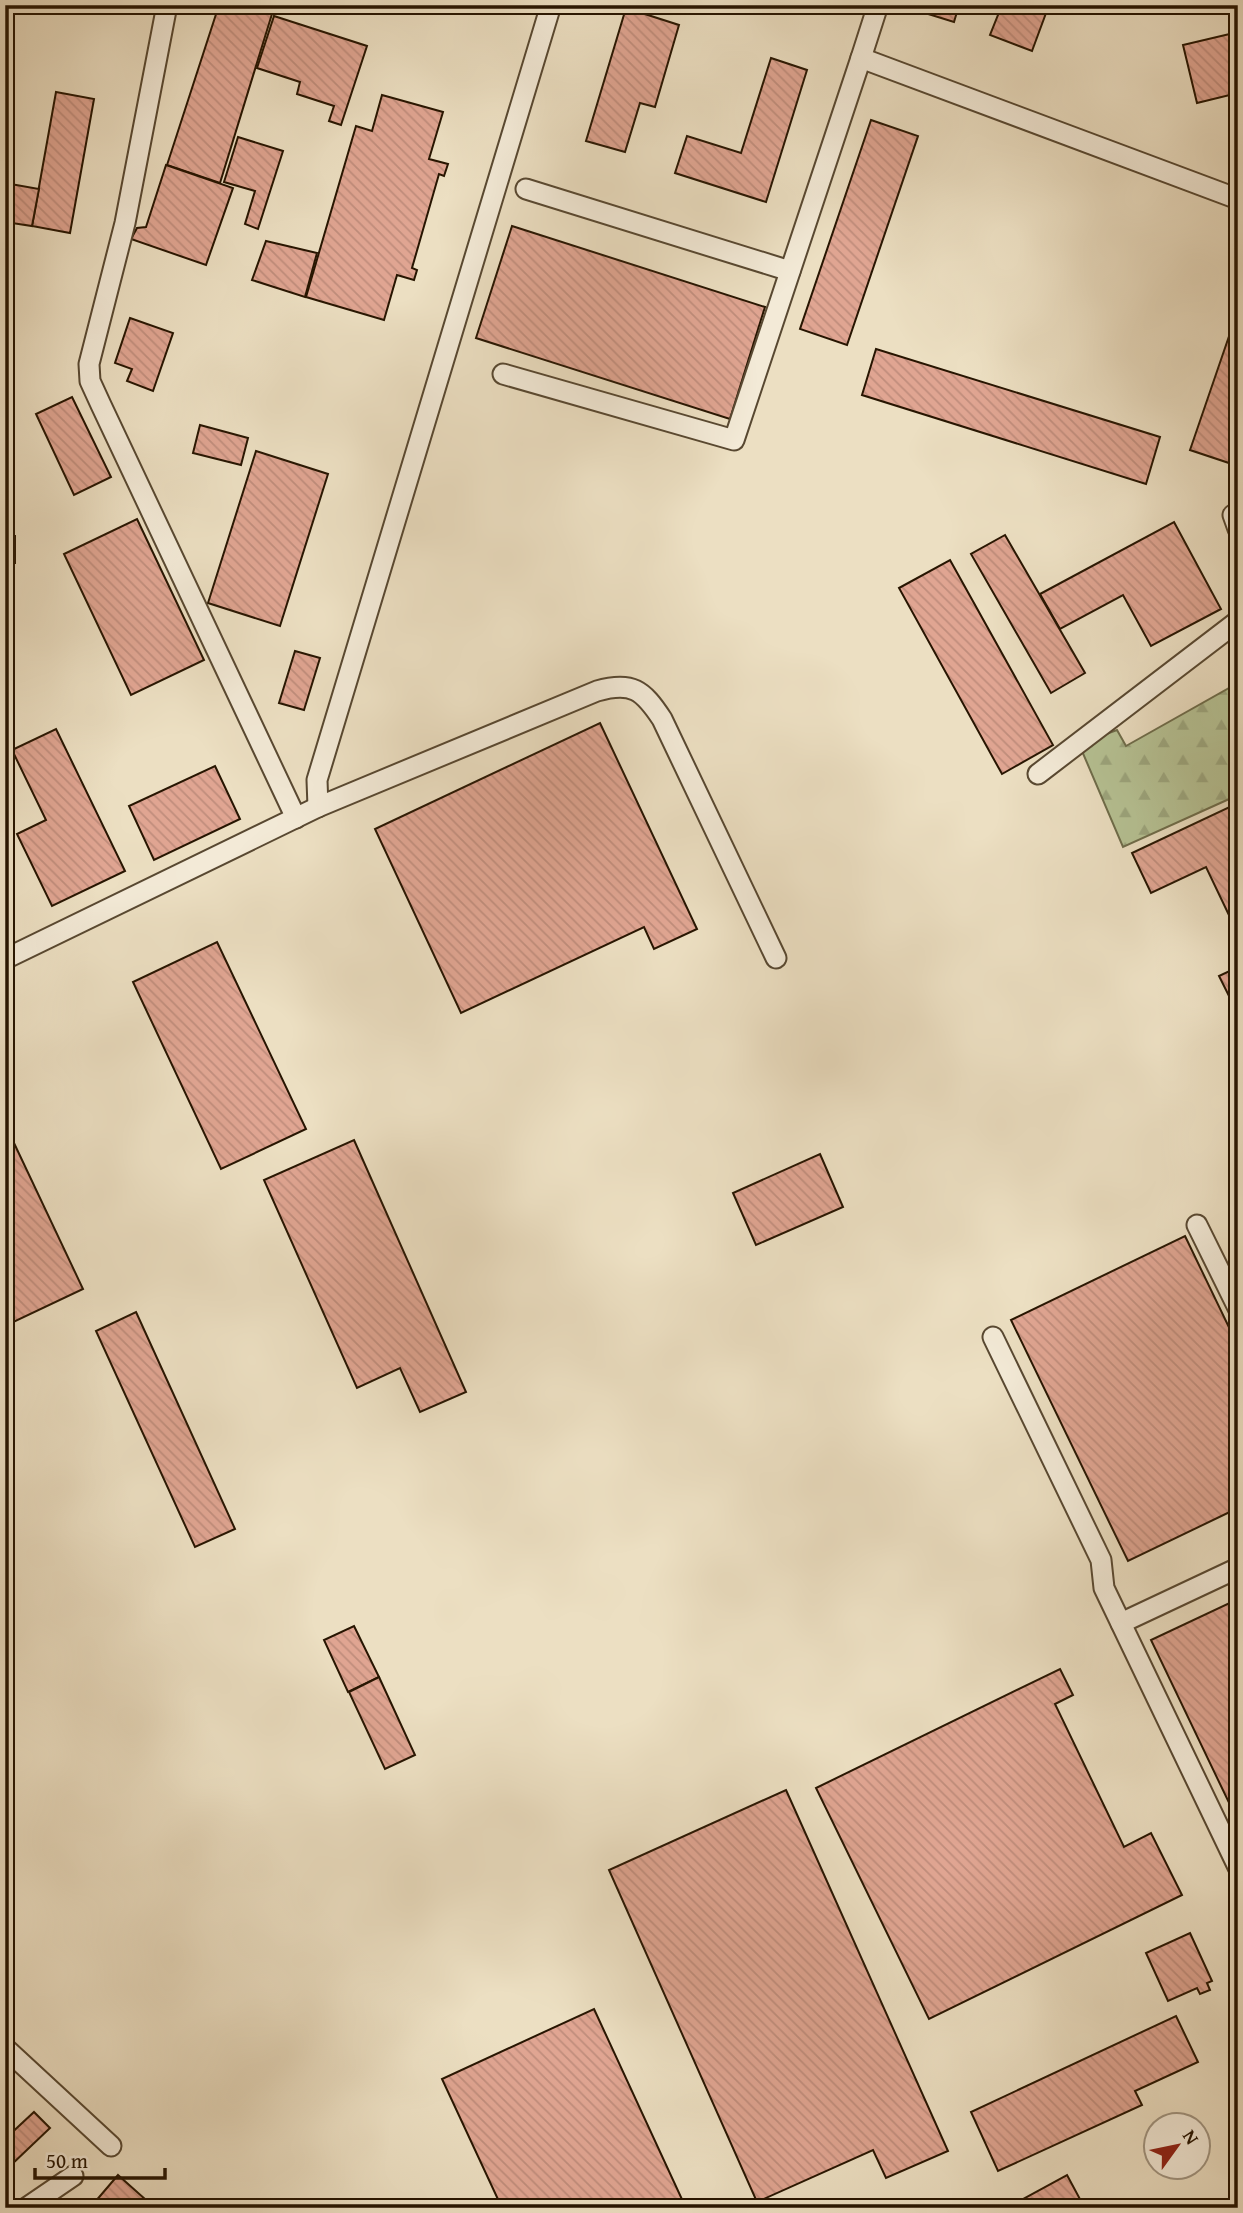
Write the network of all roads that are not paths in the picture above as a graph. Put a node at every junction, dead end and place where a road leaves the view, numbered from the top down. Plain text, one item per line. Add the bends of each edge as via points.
1 (167, 5) edge
2 (551, 5) edge
3 (878, 5) edge
4 (861, 58) junction
5 (526, 190) dead end
6 (1238, 199) edge
7 (790, 271) junction
8 (503, 374) dead end
9 (1238, 512) edge
10 (1238, 528) edge
11 (1238, 621) edge
12 (1038, 774) dead end
13 (318, 807) junction
14 (296, 818) junction
15 (5, 958) edge
16 (776, 958) dead end
17 (1197, 1225) dead end
18 (1237, 1305) edge
19 (993, 1337) dead end
20 (1238, 1568) edge
21 (1121, 1623) junction
22 (1238, 1867) edge
23 (5, 2048) edge
24 (111, 2146) dead end
25 (73, 2176) dead end
26 (26, 2208) edge

1 - 14 lane via 125,223 88,372
2 - 13 lane via 317,780
3 - 4 lane
4 - 6 lane
4 - 7 lane
5 - 7 lane
7 - 8 lane via 734,440
9 - 10 lane via 1233,515
11 - 12 lane
13 - 14 lane
13 - 16 lane via 597,691 618,685 635,690 651,702 662,719
14 - 15 lane
17 - 18 lane
19 - 21 lane via 1101,1560 1104,1588
20 - 21 lane
21 - 22 lane
23 - 24 lane
25 - 26 lane

